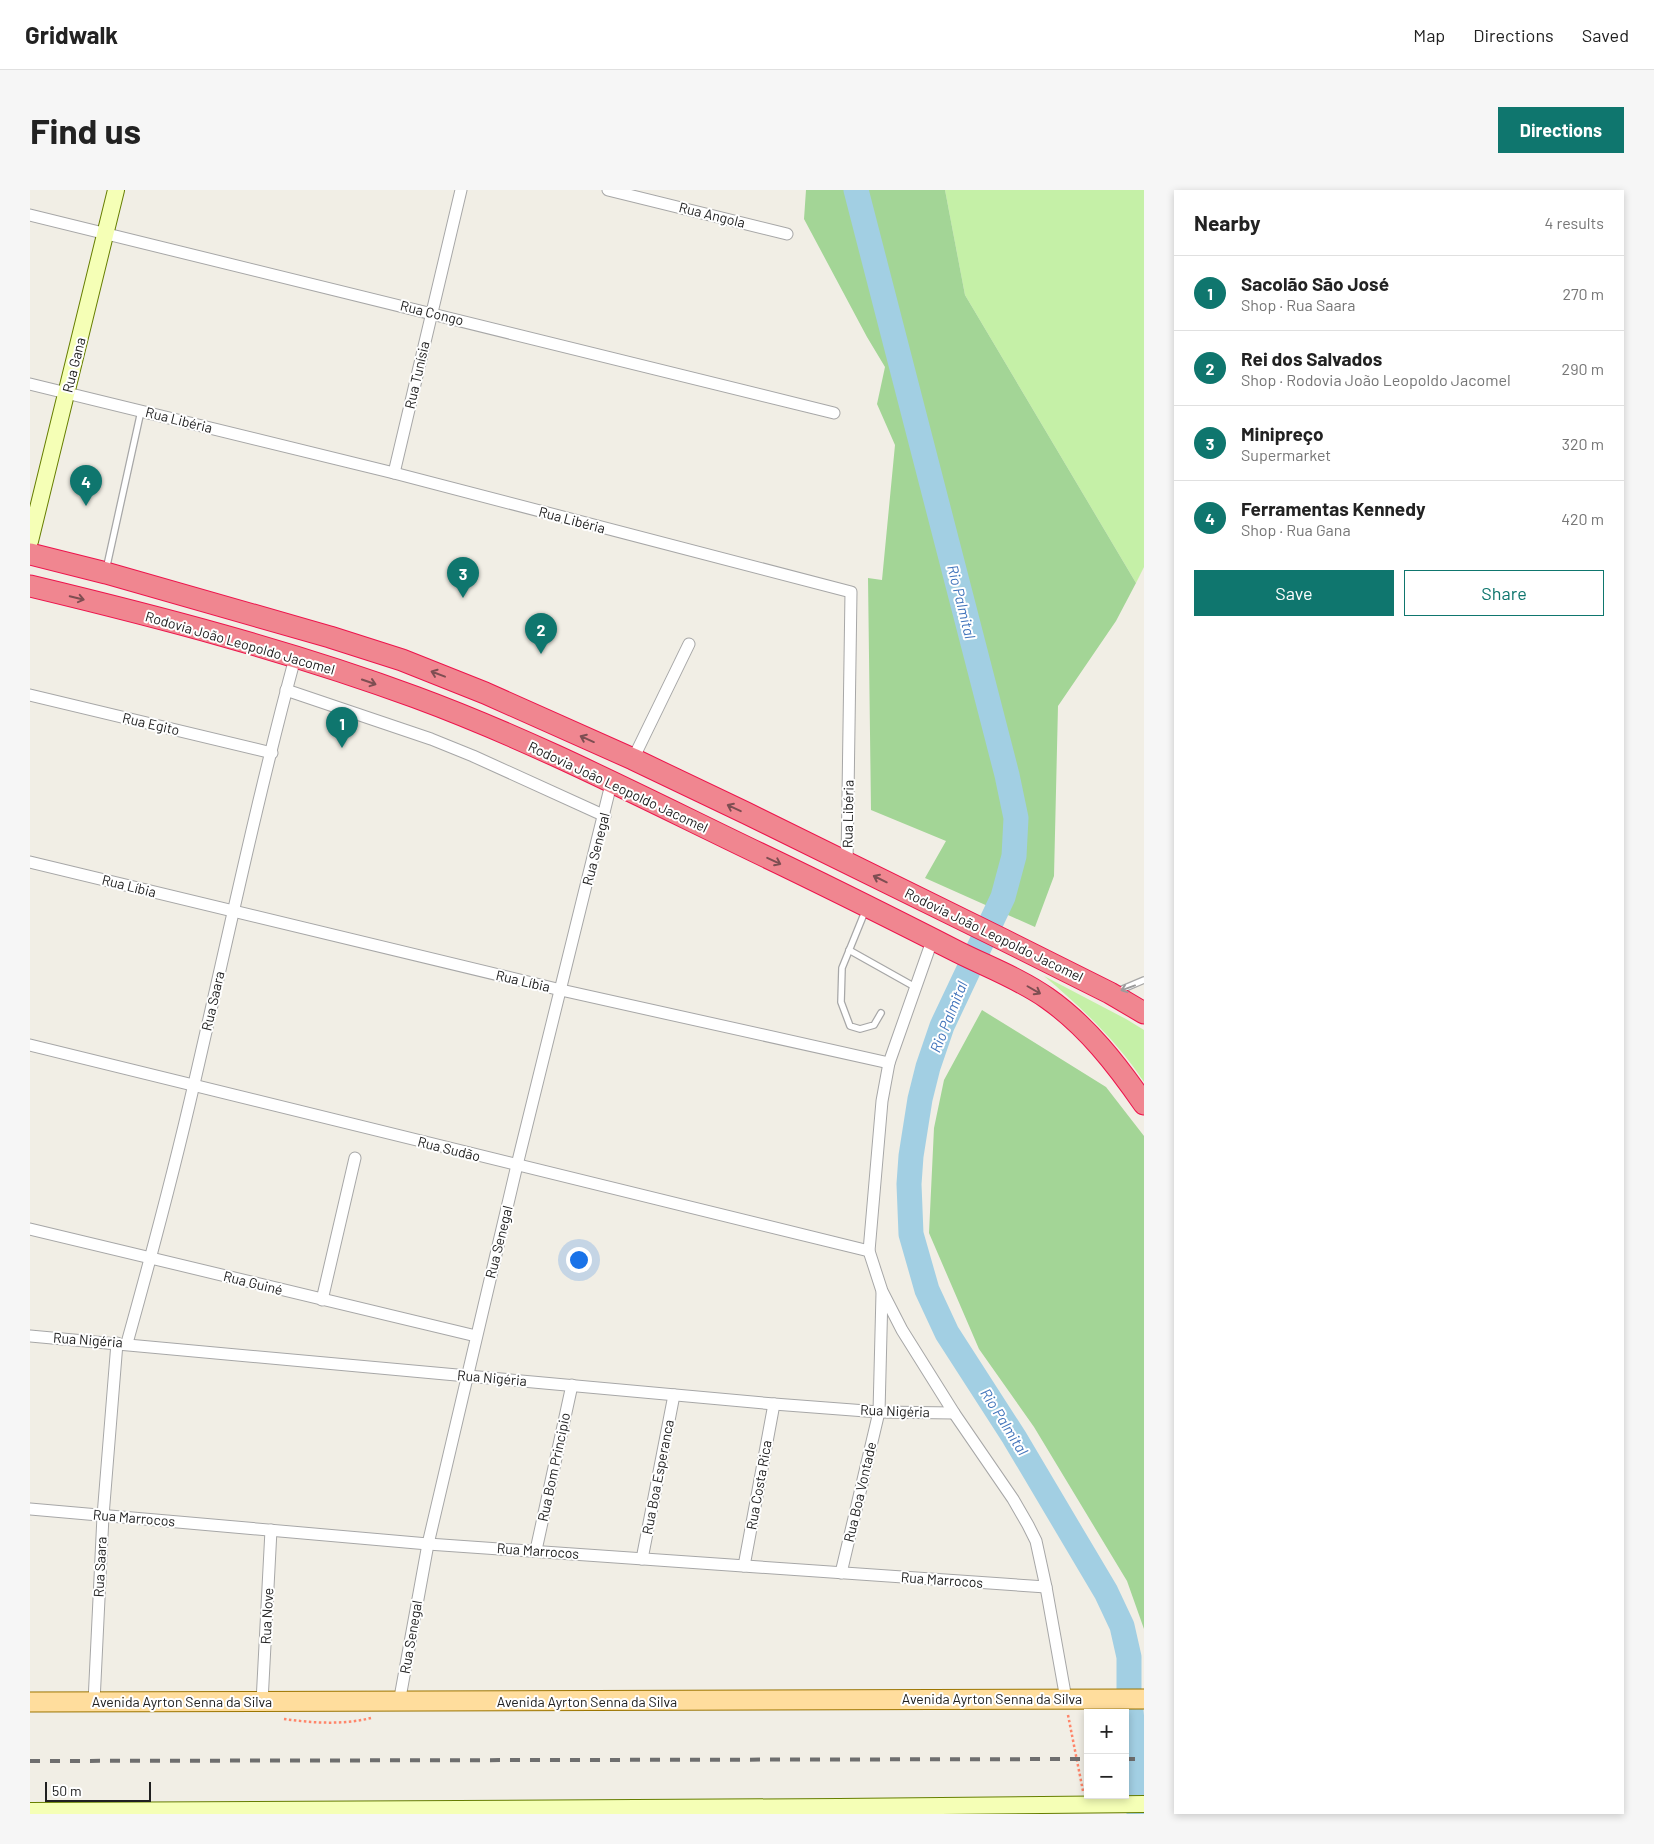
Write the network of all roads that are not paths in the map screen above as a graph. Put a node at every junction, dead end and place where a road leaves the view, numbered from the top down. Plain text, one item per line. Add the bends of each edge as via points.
1 (116, 190) edge
2 (461, 190) edge
3 (608, 190) edge
4 (30, 215) edge
5 (106, 234) junction
6 (787, 234) dead end
7 (432, 313) junction
8 (30, 384) edge
9 (67, 393) junction
10 (141, 411) junction
11 (834, 413) dead end
12 (394, 473) junction
13 (30, 541) edge
14 (30, 554) edge
15 (106, 573) junction
16 (30, 586) edge
17 (689, 644) dead end
18 (295, 658) junction
19 (286, 690) junction
20 (30, 695) edge
21 (272, 753) junction
22 (633, 759) junction
23 (611, 784) junction
24 (605, 816) junction
25 (30, 862) edge
26 (847, 863) junction
27 (867, 905) junction
28 (233, 911) junction
29 (933, 938) junction
30 (849, 950) junction
31 (1144, 980) edge
32 (915, 987) junction
33 (561, 990) junction
34 (1110, 993) junction
35 (1144, 1013) edge
36 (881, 1014) dead end
37 (30, 1045) edge
38 (888, 1063) junction
39 (194, 1085) junction
40 (1144, 1104) edge
41 (355, 1158) dead end
42 (517, 1165) junction
43 (30, 1229) edge
44 (869, 1251) junction
45 (150, 1258) junction
46 (882, 1291) junction
47 (322, 1300) junction
48 (30, 1336) edge
49 (476, 1336) junction
50 (122, 1343) junction
51 (467, 1376) junction
52 (572, 1385) junction
53 (674, 1395) junction
54 (774, 1404) junction
55 (879, 1412) junction
56 (954, 1413) junction
57 (30, 1509) edge
58 (103, 1516) junction
59 (271, 1530) junction
60 (428, 1544) junction
61 (536, 1550) junction
62 (642, 1559) junction
63 (744, 1566) junction
64 (842, 1573) junction
65 (1046, 1587) junction
66 (1066, 1699) junction
67 (1144, 1699) edge
68 (30, 1702) edge
69 (94, 1702) junction
70 (262, 1702) junction
71 (399, 1703) junction
72 (1144, 1804) edge
73 (1085, 1809) edge
74 (30, 1811) edge
75 (681, 1811) edge
76 (837, 1811) edge
77 (312, 1812) edge
78 (335, 1812) edge

1 - 5 street, Rua Gana
2 - 7 street, Rua Tunísia
3 - 6 street, Rua Angola
4 - 5 street, Rua Congo
5 - 7 street, Rua Congo
5 - 9 street, Rua Gana
7 - 11 street, Rua Congo
7 - 12 street, Rua Tunísia
8 - 9 street, Rua Libéria
9 - 10 street, Rua Libéria
9 - 13 street, Rua Gana
10 - 12 street, Rua Libéria
10 - 15 lane
12 - 26 street, Rua Libéria via 851,592
14 - 15 highway, Rodovia João Leopoldo Jacomel
22 -> 15 highway, Rodovia João Leopoldo Jacomel via 486,693 402,660
16 -> 18 highway, Rodovia João Leopoldo Jacomel via 155,617
17 - 22 street
18 - 19 street, Rua Saara
18 -> 23 highway, Rodovia João Leopoldo Jacomel via 414,697 480,723
19 - 21 street, Rua Saara
19 - 24 street via 465,752
20 - 21 street, Rua Egito
21 - 28 street, Rua Saara
26 -> 22 highway, Rodovia João Leopoldo Jacomel
23 - 24 street, Rua Senegal
23 -> 27 highway, Rodovia João Leopoldo Jacomel
24 - 33 street, Rua Senegal
25 - 28 street, Rua Líbia
34 -> 26 highway, Rodovia João Leopoldo Jacomel
27 - 29 highway, Rodovia João Leopoldo Jacomel
27 - 30 lane
28 - 33 street, Rua Líbia
28 - 39 street, Rua Saara
29 - 32 street
29 -> 40 highway, Rodovia João Leopoldo Jacomel via 1046,998 1068,1015 1100,1045
30 - 32 lane
30 - 36 lane via 842,968 841,1002 850,1026 860,1029 874,1025
31 -> 34 lane
32 - 38 street
33 - 38 street, Rua Líbia
33 - 42 street, Rua Senegal
34 - 35 highway, Rodovia João Leopoldo Jacomel
37 - 39 street, Rua Sudão
38 - 44 street
39 - 42 street, Rua Sudão
39 - 45 street, Rua Saara
41 - 47 street
42 - 44 street, Rua Sudão
42 - 49 street, Rua Senegal
43 - 45 street, Rua Guiné
44 - 46 street
45 - 47 street, Rua Guiné
45 - 50 street, Rua Saara
46 - 55 street, Rua Boa Vontade
46 - 56 street
47 - 49 street, Rua Guiné
48 - 50 street, Rua Nigéria
49 - 51 street, Rua Senegal
50 - 51 street, Rua Nigéria
50 - 58 street, Rua Saara
51 - 52 street, Rua Nigéria
51 - 60 street, Rua Senegal
52 - 53 street, Rua Nigéria
52 - 61 street, Rua Bom Principio
53 - 54 street, Rua Nigéria
53 - 62 street, Rua Boa Esperanca
54 - 55 street, Rua Nigéria
54 - 63 street, Rua Costa Rica
55 - 56 street, Rua Nigéria
55 - 64 street, Rua Boa Vontade
56 - 65 street via 1028,1525 1036,1541
57 - 58 street, Rua Marrocos
58 - 59 street, Rua Marrocos
58 - 69 street, Rua Saara
59 - 60 street, Rua Marrocos
59 - 70 street, Rua Nove
60 - 61 street, Rua Marrocos
60 - 71 street, Rua Senegal
61 - 62 street, Rua Marrocos
62 - 63 street, Rua Marrocos
63 - 64 street, Rua Marrocos
64 - 65 street, Rua Marrocos
65 - 66 street
66 - 67 main road, Avenida Ayrton Senna da Silva
66 - 71 main road, Avenida Ayrton Senna da Silva
68 - 69 main road, Avenida Ayrton Senna da Silva
69 - 70 main road, Avenida Ayrton Senna da Silva
70 - 71 main road, Avenida Ayrton Senna da Silva
72 - 73 street via 1114,1804
73 - 76 street
74 - 77 street
75 - 76 street
75 - 78 street
77 - 78 street

